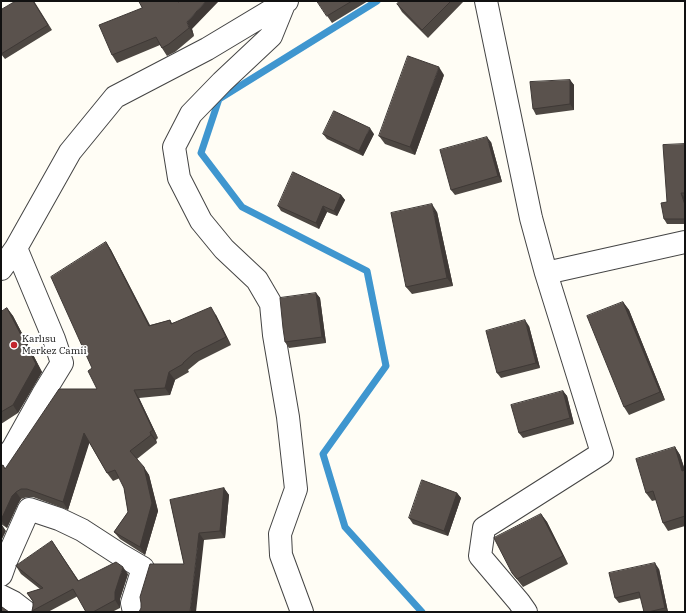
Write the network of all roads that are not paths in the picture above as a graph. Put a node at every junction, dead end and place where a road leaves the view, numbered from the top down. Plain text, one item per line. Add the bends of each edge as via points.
1 (486, 1) edge
2 (285, 2) edge
3 (685, 242) edge
4 (16, 248) junction
5 (1, 269) edge
6 (546, 273) junction
7 (1, 463) edge
8 (1, 575) edge
9 (1, 596) edge
10 (26, 612) edge
11 (134, 612) edge
12 (302, 612) edge
13 (526, 612) edge

1 - 6 street via 531,218
2 - 4 street via 207,49 115,97 70,152
2 - 12 street via 271,36 191,114 174,147 179,178 201,221 224,249 257,280 271,304 296,489 280,534 281,555
3 - 6 street
4 - 5 street
4 - 7 street via 62,363 13,448
6 - 13 street via 602,453 484,528 480,556
8 - 11 street via 28,509 76,527 143,568 132,602
9 - 10 street

